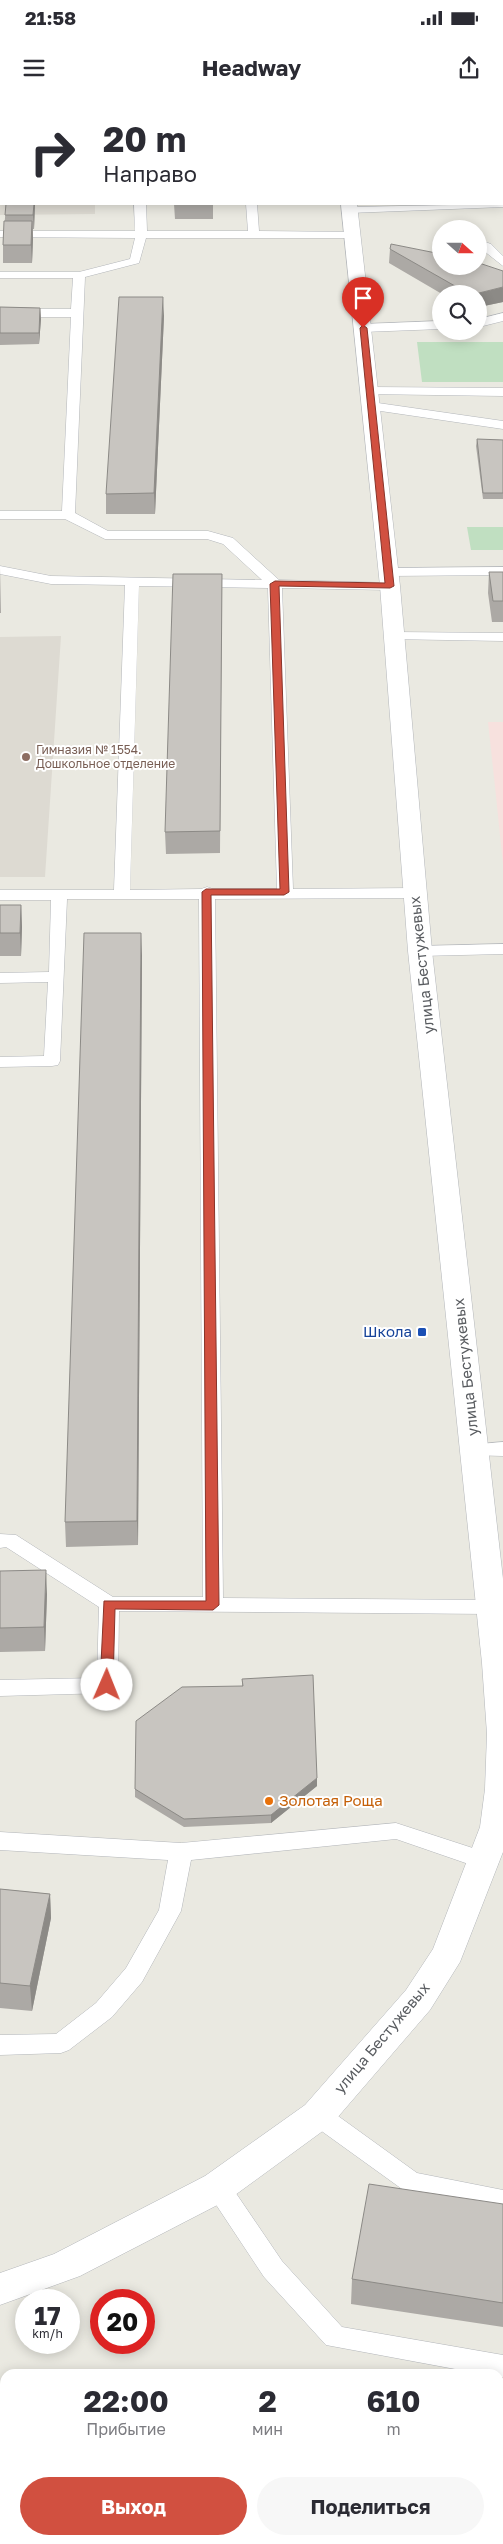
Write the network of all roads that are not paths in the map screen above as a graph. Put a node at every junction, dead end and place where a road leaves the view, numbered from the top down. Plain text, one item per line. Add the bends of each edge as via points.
1 (140, 205) edge
2 (252, 205) edge
3 (490, 205) edge
4 (350, 216) edge
5 (0, 234) edge
6 (140, 235) junction
7 (254, 236) junction
8 (488, 246) edge
9 (503, 263) edge
10 (0, 275) edge
11 (79, 275) junction
12 (0, 313) edge
13 (76, 313) junction
14 (503, 318) edge
15 (487, 322) edge
16 (487, 324) edge
17 (503, 325) edge
18 (432, 326) edge
19 (363, 328) junction
20 (503, 392) edge
21 (370, 399) junction
22 (503, 425) edge
23 (0, 515) edge
24 (68, 516) junction
25 (0, 570) edge
26 (503, 571) edge
27 (389, 579) junction
28 (132, 582) junction
29 (275, 584) junction
30 (394, 636) junction
31 (503, 637) edge
32 (206, 892) junction
33 (284, 892) junction
34 (122, 893) junction
35 (414, 893) junction
36 (59, 894) junction
37 (0, 895) edge
38 (503, 949) edge
39 (420, 951) junction
40 (57, 977) junction
41 (0, 978) edge
42 (0, 1062) edge
43 (503, 1449) edge
44 (476, 1450) junction
45 (0, 1541) edge
46 (109, 1604) junction
47 (213, 1605) junction
48 (491, 1606) junction
49 (0, 1688) edge
50 (0, 1841) edge
51 (181, 1852) junction
52 (483, 1860) junction
53 (0, 2045) edge
54 (318, 2115) junction
55 (218, 2187) junction
56 (503, 2200) edge
57 (0, 2289) edge
58 (503, 2366) edge

1 - 6 lane
2 - 7 lane
3 - 4 lane
4 - 7 lane
4 - 19 street, улица Бестужевых
5 - 6 lane
6 - 7 lane
6 - 11 lane via 135,260
8 - 9 lane
10 - 11 lane
11 - 13 lane
12 - 13 lane
13 - 24 lane
14 - 15 lane
16 - 17 lane
18 - 19 lane
19 - 21 street, улица Бестужевых
20 - 21 lane
21 - 22 lane
21 - 27 street, улица Бестужевых
23 - 24 lane
24 - 29 lane via 105,535 208,535 228,541
25 - 28 lane via 51,580
26 - 27 lane
27 - 29 lane
27 - 30 street, улица Бестужевых
28 - 29 lane
28 - 34 lane
29 - 33 lane
30 - 31 lane
30 - 35 street, улица Бестужевых
32 - 33 lane
32 - 34 lane
32 - 47 lane
33 - 35 lane
34 - 36 lane
35 - 39 street, улица Бестужевых
36 - 37 lane
36 - 40 lane
38 - 39 lane
39 - 44 street, улица Бестужевых
40 - 41 lane
40 - 42 lane via 52,1061
43 - 44 lane
44 - 48 street, улица Бестужевых
45 - 46 lane via 9,1540
46 - 47 lane
46 - 49 lane via 107,1685
47 - 48 lane
48 - 52 street, улица Бестужевых via 503,1734 496,1827
50 - 51 lane
51 - 52 lane via 396,1831
51 - 53 lane via 170,1911 134,1975 104,2010 61,2043
52 - 54 street, улица Бестужевых via 448,1953 418,2000
54 - 55 street, улица Бестужевых
54 - 56 lane via 411,2182
55 - 57 street, улица Бестужевых via 67,2265
55 - 58 lane via 273,2269 335,2337

